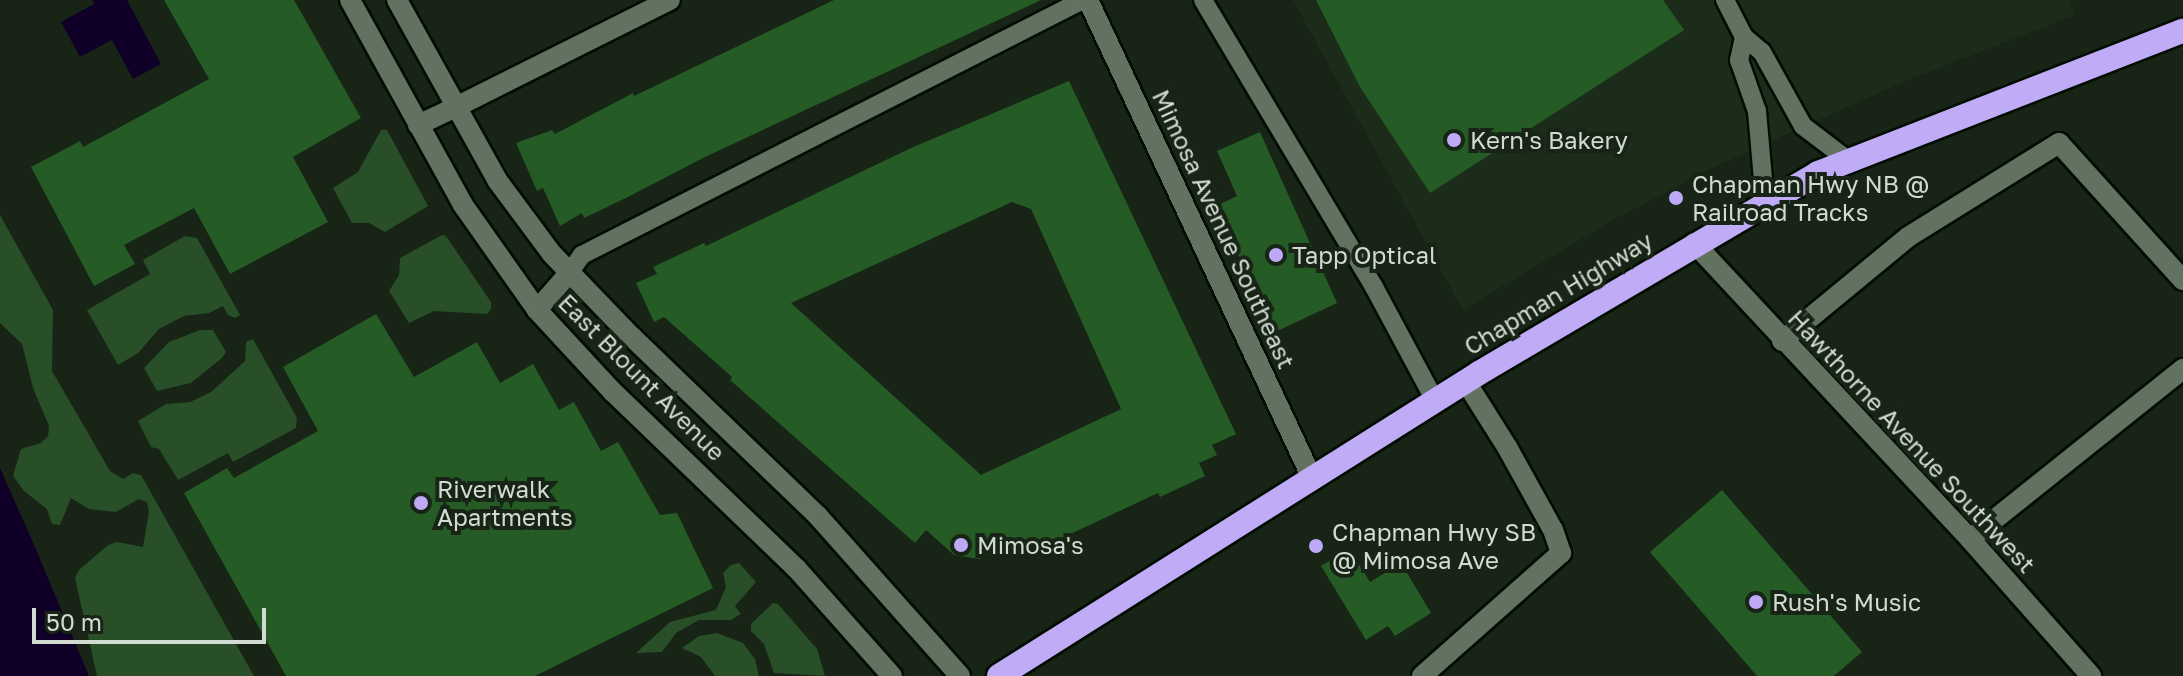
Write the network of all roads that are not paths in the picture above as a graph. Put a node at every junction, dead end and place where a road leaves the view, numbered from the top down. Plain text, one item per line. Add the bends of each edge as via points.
1 (350, 0) edge
2 (397, 0) edge
3 (670, 0) edge
4 (1086, 0) edge
5 (1203, 0) edge
6 (1725, 0) edge
7 (2183, 31) edge
8 (1744, 37) junction
9 (456, 107) junction
10 (418, 125) junction
11 (1849, 161) junction
12 (1765, 202) junction
13 (1694, 243) junction
14 (570, 272) junction
15 (2183, 280) edge
16 (537, 310) junction
17 (1782, 341) junction
18 (2183, 369) edge
19 (1466, 382) junction
20 (1435, 401) junction
21 (1313, 480) junction
22 (1970, 539) junction
23 (892, 676) edge
24 (960, 676) edge
25 (999, 676) edge
26 (1422, 676) edge
27 (2091, 676) edge

1 - 10 street, East Blount Avenue
2 - 9 street
3 - 9 street
4 - 14 lane via 582,255
4 - 21 street, Mimosa Avenue Southeast
5 - 20 lane
6 - 8 lane
7 - 11 highway, Chapman Highway
8 - 11 lane via 1762,52 1803,126
8 - 12 lane via 1739,60 1757,111
9 - 10 street
9 - 14 street via 525,220
10 - 16 street, East Blount Avenue via 463,205
11 - 12 highway, Chapman Highway
12 - 13 highway, Chapman Highway
13 - 17 street, Hawthorne Avenue Southwest
13 - 19 highway, Chapman Highway
14 - 16 street
14 - 24 street via 818,516
15 - 17 street via 2059,143 1908,237
16 - 23 street, East Blount Avenue via 613,392 797,569
17 - 22 street, Hawthorne Avenue Southwest
18 - 22 street
19 - 20 highway, Chapman Highway
19 - 26 street via 1507,447 1561,553
20 - 21 highway, Chapman Highway
21 - 25 highway, Chapman Highway
22 - 27 street, Hawthorne Avenue Southwest

